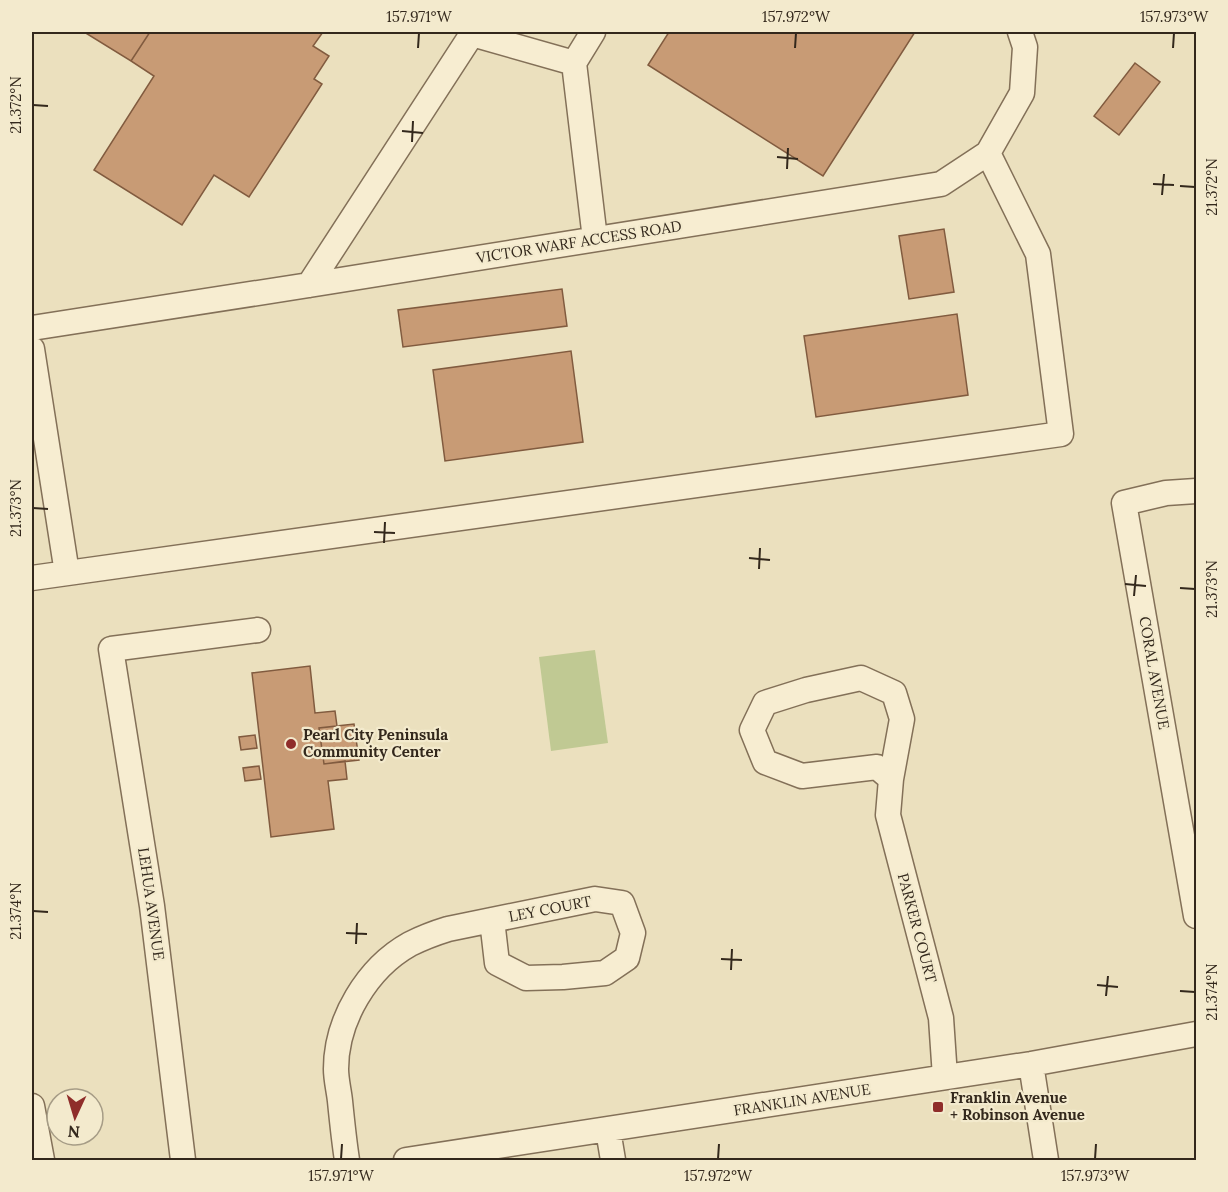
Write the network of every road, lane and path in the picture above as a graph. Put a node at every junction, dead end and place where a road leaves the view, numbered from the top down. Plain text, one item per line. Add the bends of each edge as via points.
1 (593, 32) edge
2 (1020, 32) edge
3 (574, 63) junction
4 (988, 153) junction
5 (595, 239) junction
6 (309, 285) junction
7 (32, 328) edge
8 (32, 350) edge
9 (1197, 491) edge
10 (67, 573) junction
11 (32, 578) edge
12 (258, 630) dead end
13 (891, 779) junction
14 (1197, 916) edge
15 (492, 920) junction
16 (1197, 1034) edge
17 (1032, 1064) junction
18 (945, 1077) junction
19 (32, 1106) edge
20 (608, 1130) junction
21 (42, 1161) edge
22 (183, 1161) edge
23 (347, 1161) edge
24 (406, 1161) edge
25 (613, 1161) edge
26 (1046, 1161) edge

1 - 3 street
2 - 4 street, VICTOR WARF ACCESS ROAD via 1025,47 1022,93
3 - 5 street
3 - 6 street via 472,34
4 - 5 street, VICTOR WARF ACCESS ROAD via 941,184
4 - 10 street via 1038,254 1061,434
5 - 6 street, VICTOR WARF ACCESS ROAD
6 - 7 street, VICTOR WARF ACCESS ROAD
8 - 10 street
9 - 14 street, CORAL AVENUE via 1124,503
10 - 11 street
12 - 22 street, LEHUA AVENUE via 111,649 152,906
13 - 13 street, PARKER COURT via 902,720 894,693 861,678 765,703 752,730 765,762 802,776 877,767
13 - 18 street, PARKER COURT via 888,815 941,1018
15 - 15 street, LEY COURT via 595,899 622,903 633,933 627,958 605,973 526,978 497,963
15 - 23 street, LEY COURT via 448,929 408,945 375,972 362,989 343,1028 336,1070
16 - 17 street, FRANKLIN AVENUE
17 - 18 street, FRANKLIN AVENUE
17 - 26 street
18 - 20 street, FRANKLIN AVENUE
19 - 21 street
20 - 24 street, FRANKLIN AVENUE
20 - 25 street

